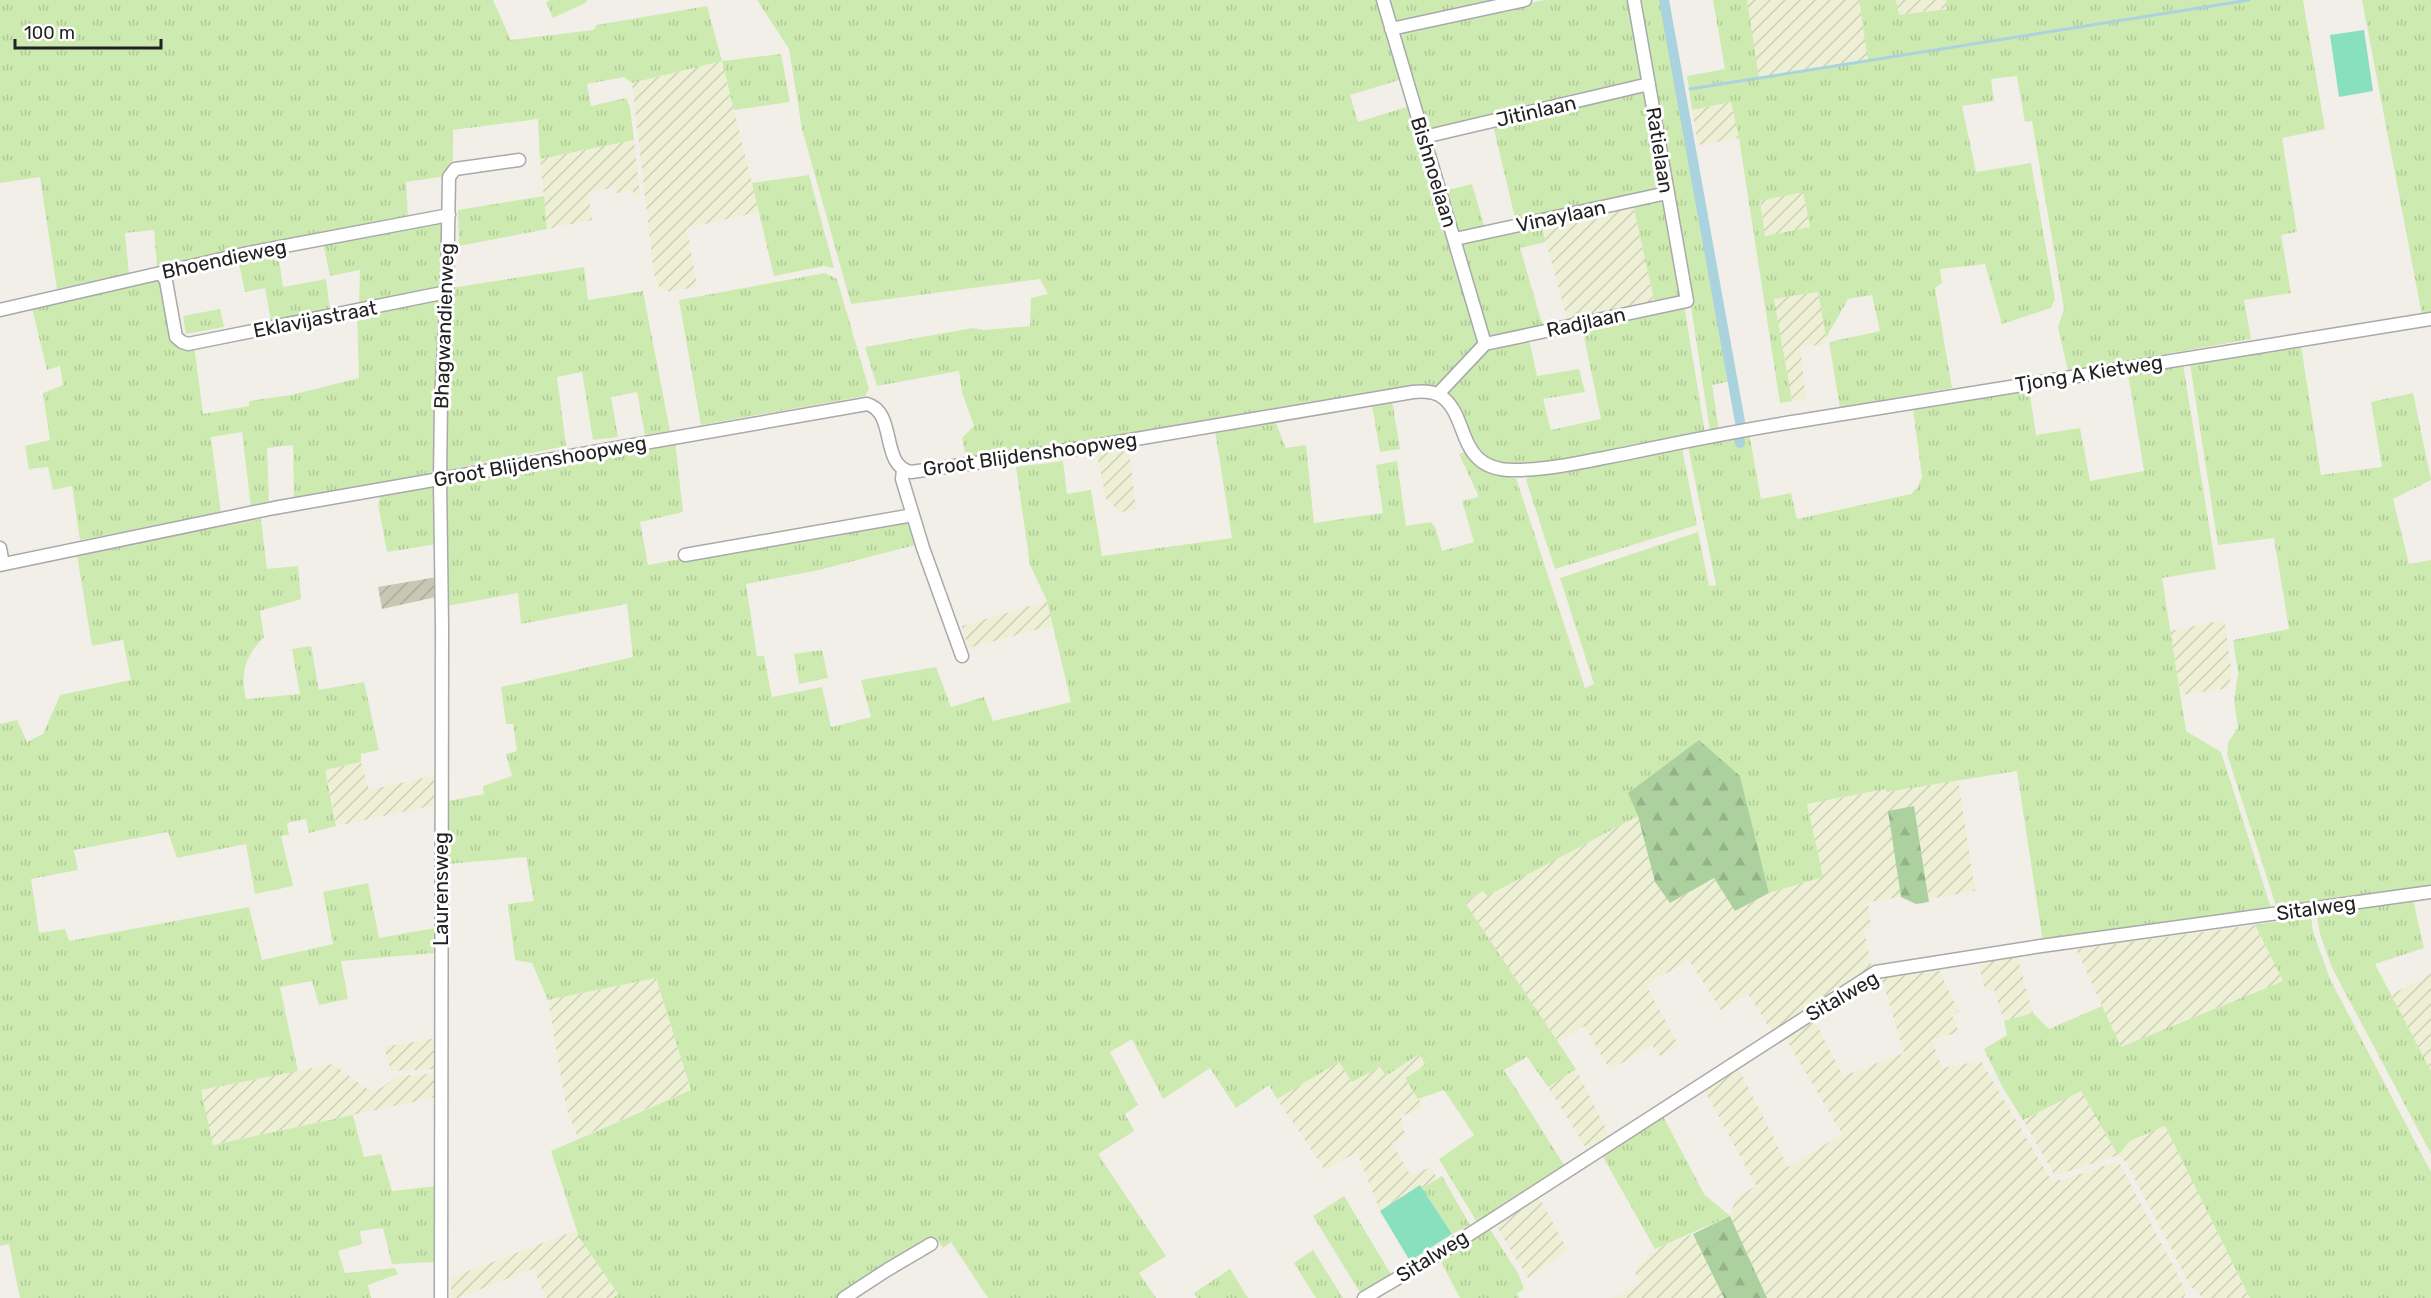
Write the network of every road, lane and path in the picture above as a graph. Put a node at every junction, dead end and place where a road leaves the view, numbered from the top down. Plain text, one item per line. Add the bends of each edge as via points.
1 (1383, 0) edge
2 (1525, 0) edge
3 (1634, 0) edge
4 (1391, 30) junction
5 (1649, 84) junction
6 (1424, 137) junction
7 (519, 160) dead end
8 (1667, 194) junction
9 (449, 215) junction
10 (1455, 239) junction
11 (161, 273) junction
12 (447, 292) junction
13 (1687, 301) joint
14 (0, 310) edge
15 (2431, 319) edge
16 (1485, 344) junction
17 (1438, 394) junction
18 (903, 470) junction
19 (440, 480) junction
20 (913, 515) junction
21 (0, 548) edge
22 (685, 555) dead end
23 (2, 564) edge
24 (962, 656) dead end
25 (2431, 892) edge
26 (931, 1244) dead end
27 (441, 1298) edge
28 (844, 1298) edge
29 (1364, 1298) edge

1 - 4 street, Bishnoelaan
2 - 4 street
3 - 5 street, Ratielaan
4 - 6 street, Bishnoelaan
5 - 6 street, Jitinlaan
5 - 8 street, Ratielaan
6 - 10 street, Bishnoelaan
7 - 9 street, Bhagwandienweg via 451,172
8 - 10 street, Vinaylaan
8 - 13 street, Ratielaan
9 - 11 street, Bhoendieweg
9 - 12 street, Bhagwandienweg
10 - 16 street, Bishnoelaan
11 - 12 street, Eklavijastraat via 166,281 176,337 188,344
11 - 14 street, Bhoendieweg
12 - 19 street, Bhagwandienweg
13 - 16 street, Radjlaan
15 - 17 street, Tjong A Kietweg via 2043,380 1541,468 1506,470 1477,458 1448,402
16 - 17 street
17 - 18 street, Groot Blijdenshoopweg via 1413,392 1089,447
18 - 19 street, Groot Blijdenshoopweg via 896,462 882,417 873,405 867,404
18 - 20 street
19 - 23 street, Groot Blijdenshoopweg via 274,508
19 - 27 street, Laurensweg
20 - 22 street
20 - 24 street
21 - 23 street
25 - 29 street, Sitalweg via 1876,972 1442,1252
26 - 28 street

